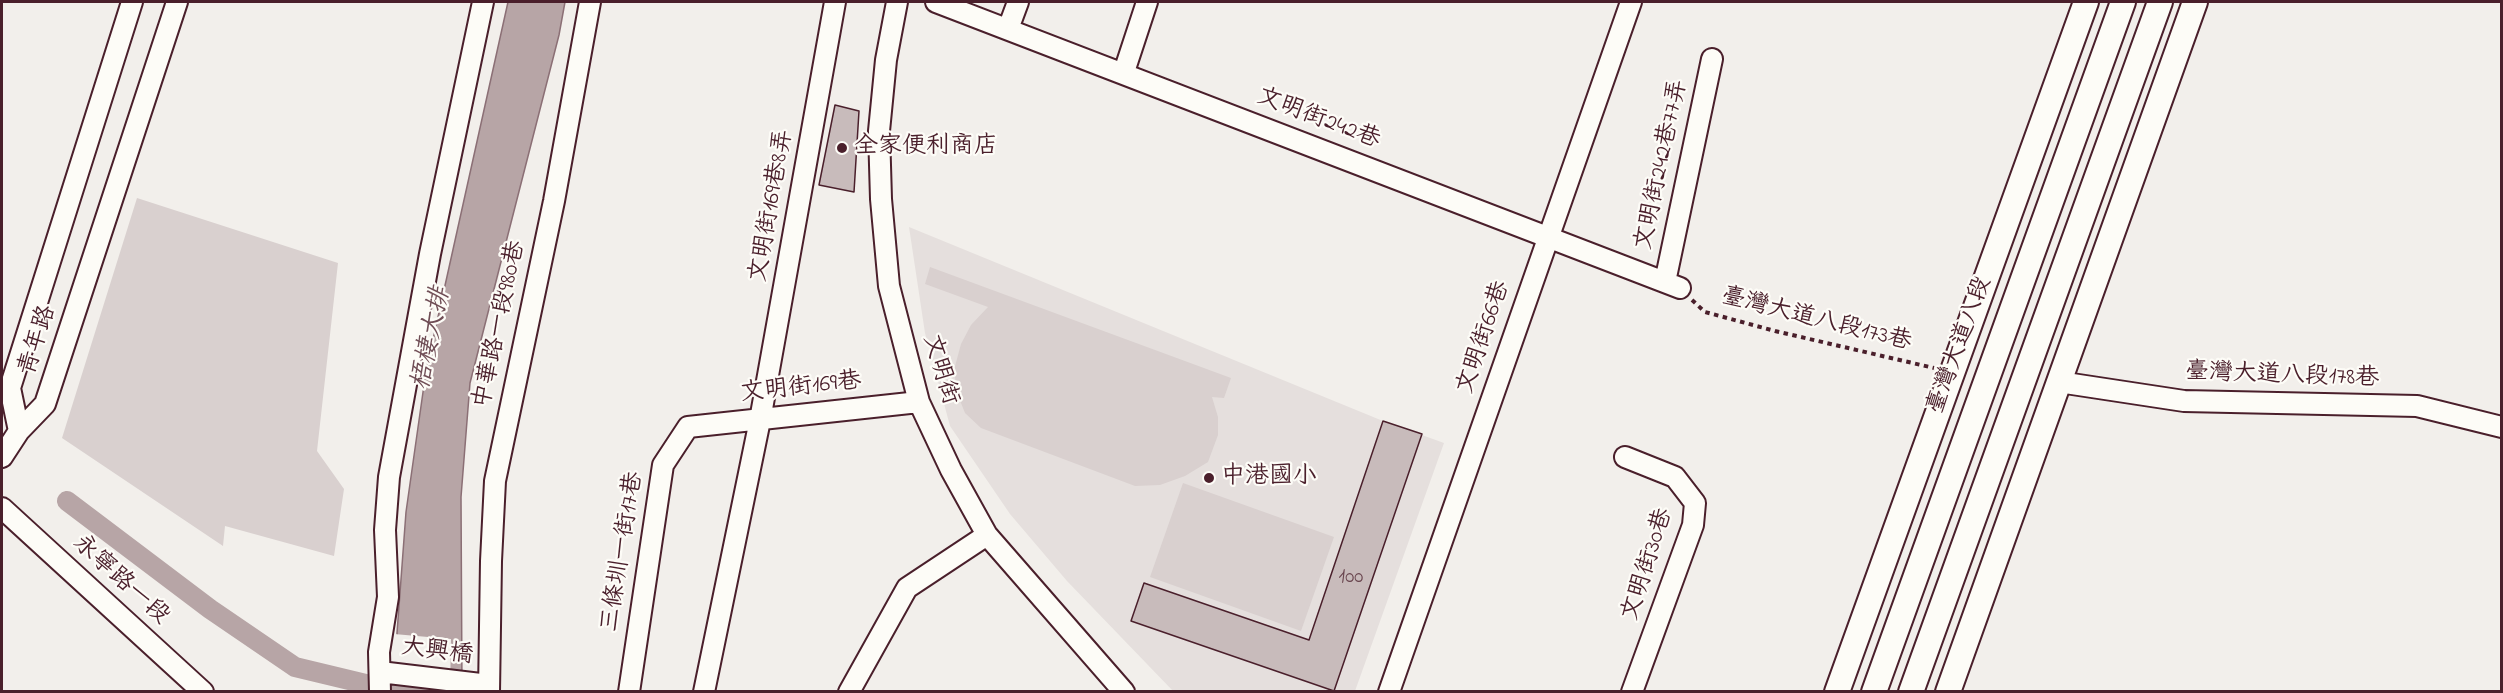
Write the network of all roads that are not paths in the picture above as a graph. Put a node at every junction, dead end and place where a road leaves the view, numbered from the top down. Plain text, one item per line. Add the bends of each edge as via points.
1 (132, 2) edge
2 (177, 2) edge
3 (483, 2) edge
4 (590, 2) edge
5 (835, 2) edge
6 (897, 2) edge
7 (936, 2) edge
8 (1018, 2) edge
9 (1147, 2) edge
10 (1631, 2) edge
11 (2086, 2) edge
12 (2123, 2) edge
13 (2160, 2) edge
14 (2196, 2) edge
15 (1008, 29) junction
16 (1712, 59) dead end
17 (1124, 72) junction
18 (1547, 236) junction
19 (1672, 285) joint
20 (2060, 382) junction
21 (919, 402) junction
22 (2, 417) edge
23 (760, 420) junction
24 (688, 427) joint
25 (2502, 427) edge
26 (19, 431) junction
27 (2, 457) edge
28 (1625, 457) dead end
29 (2, 508) edge
30 (987, 535) junction
31 (380, 672) junction
32 (489, 688) edge
33 (203, 692) edge
34 (380, 692) edge
35 (629, 692) edge
36 (704, 692) edge
37 (849, 692) edge
38 (1124, 692) edge
39 (1389, 692) edge
40 (1632, 692) edge
41 (1837, 692) edge
42 (1874, 692) edge
43 (1911, 692) edge
44 (1948, 692) edge

1 - 26 street, 青年路 via 10,388
2 - 26 street, 青年路 via 45,404
3 - 31 street via 430,254 389,477 385,530 388,597 379,652
4 - 32 street, 中華路一段980巷 via 554,201 495,481
5 - 23 street, 文明街169巷8弄
6 - 21 street, 文明街 via 879,131 881,200 889,286
7 - 15 street, 文明街242巷
8 - 15 street
9 - 17 street
10 - 18 street, 文明街66巷
11 - 41 main road, 臺灣大道八段
12 - 42 main road, 臺灣大道八段
13 - 43 main road
14 - 20 main road
15 - 17 street, 文明街242巷
16 - 19 street, 文明街242巷77弄
17 - 18 street, 文明街242巷
18 - 19 street, 文明街242巷
18 - 39 street, 文明街66巷
20 - 25 street, 臺灣大道八段178巷 via 2184,400 2417,406
20 - 44 main road
21 - 23 street, 文明街169巷
21 - 30 street, 文明街
22 - 26 street
23 - 24 street, 文明街169巷
23 - 36 street, 文明街169巷8弄
24 - 35 street, 三條圳一街17巷 via 663,465
26 - 27 street
28 - 40 street, 文明街30巷 via 1675,477 1695,503 1693,525
29 - 33 street, 永寧路一段
30 - 37 street via 907,588
30 - 38 street, 文明街
31 - 32 street, 大興橋
31 - 34 street

